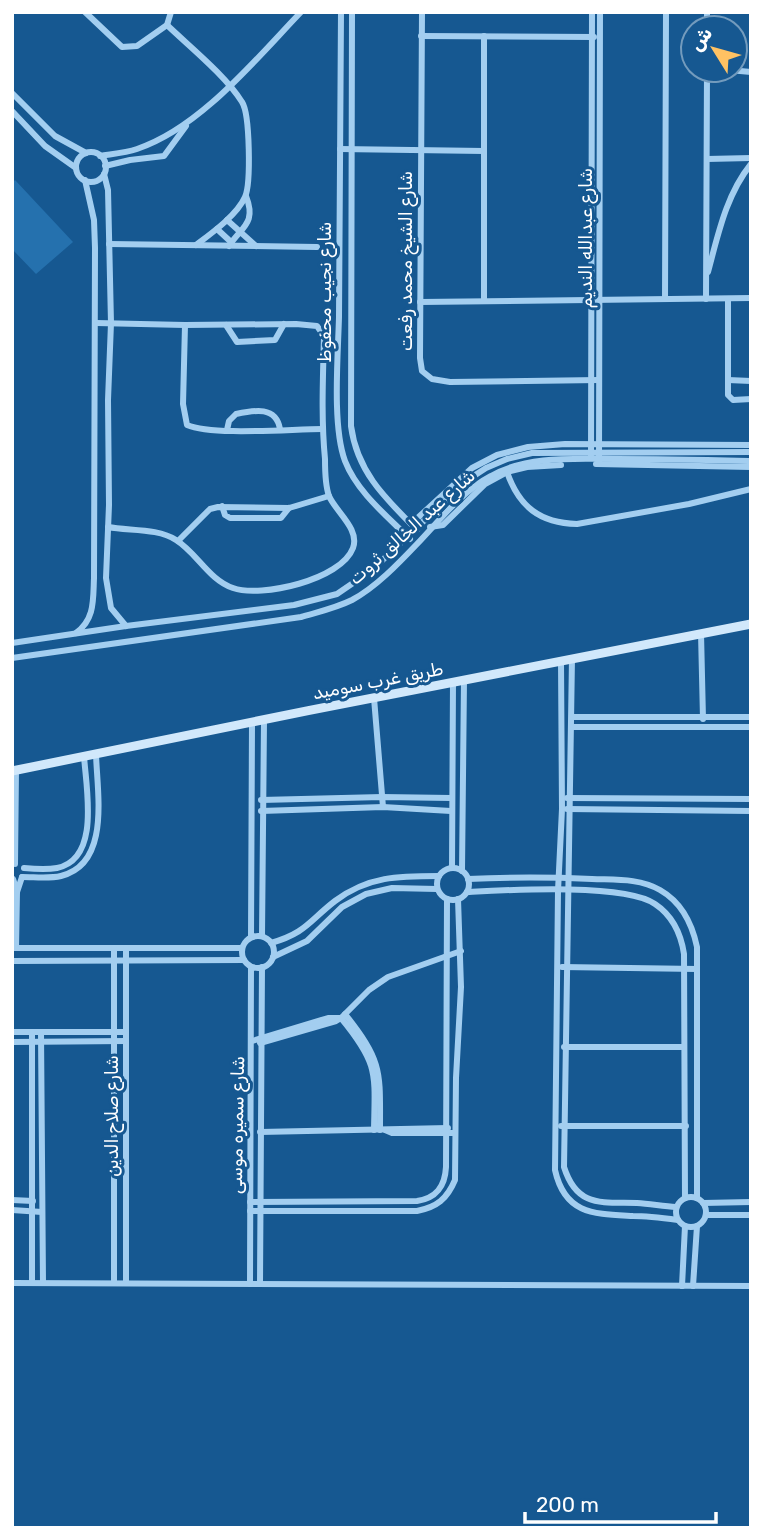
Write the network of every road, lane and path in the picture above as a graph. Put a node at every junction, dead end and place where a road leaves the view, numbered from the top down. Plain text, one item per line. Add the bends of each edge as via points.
1 (85, 12) edge
2 (171, 12) edge
3 (301, 12) edge
4 (341, 12) edge
5 (352, 12) edge
6 (422, 12) edge
7 (592, 12) edge
8 (600, 12) edge
9 (666, 12) edge
10 (167, 25) junction
11 (421, 36) junction
12 (484, 36) junction
13 (592, 37) junction
14 (600, 37) junction
15 (707, 84) edge
16 (230, 86) junction
17 (12, 93) edge
18 (12, 111) edge
19 (190, 122) junction
20 (340, 149) junction
21 (352, 149) junction
22 (420, 150) junction
23 (484, 151) junction
24 (127, 152) junction
25 (86, 153) junction
26 (100, 156) junction
27 (751, 158) edge
28 (707, 159) junction
29 (130, 160) junction
30 (751, 164) edge
31 (76, 168) junction
32 (105, 170) junction
33 (85, 180) junction
34 (246, 196) junction
35 (227, 220) junction
36 (217, 229) junction
37 (242, 232) junction
38 (109, 244) junction
39 (230, 244) junction
40 (196, 246) junction
41 (256, 246) junction
42 (317, 247) dead end
43 (706, 282) junction
44 (751, 298) edge
45 (591, 299) junction
46 (600, 299) junction
47 (665, 299) junction
48 (706, 299) junction
49 (728, 299) junction
50 (484, 300) junction
51 (420, 302) junction
52 (96, 323) junction
53 (111, 323) junction
54 (284, 324) junction
55 (185, 325) junction
56 (226, 325) junction
57 (591, 380) junction
58 (600, 380) junction
59 (728, 380) junction
60 (751, 381) edge
61 (94, 398) junction
62 (751, 399) edge
63 (108, 400) junction
64 (280, 429) junction
65 (322, 429) junction
66 (227, 430) junction
67 (751, 445) edge
68 (751, 452) edge
69 (591, 455) junction
70 (599, 455) junction
71 (751, 461) edge
72 (751, 467) edge
73 (507, 472) junction
74 (751, 489) edge
75 (329, 496) junction
76 (222, 506) junction
77 (289, 508) junction
78 (413, 526) junction
79 (108, 527) junction
80 (430, 527) junction
81 (408, 537) junction
82 (423, 537) junction
83 (177, 541) junction
84 (416, 545) junction
85 (94, 578) junction
86 (106, 578) junction
87 (751, 624) edge
88 (126, 626) junction
89 (701, 633) junction
90 (75, 634) junction
91 (12, 643) edge
92 (12, 658) edge
93 (572, 658) junction
94 (561, 661) junction
95 (464, 680) junction
96 (453, 682) junction
97 (374, 698) junction
98 (621, 716) junction
99 (648, 716) junction
100 (572, 717) junction
101 (703, 717) junction
102 (732, 717) junction
103 (751, 717) edge
104 (264, 722) junction
105 (252, 724) junction
106 (621, 726) junction
107 (649, 726) junction
108 (572, 727) junction
109 (732, 727) junction
110 (751, 727) edge
111 (704, 728) junction
112 (96, 754) junction
113 (84, 756) junction
114 (14, 771) edge
115 (382, 796) junction
116 (334, 798) junction
117 (451, 798) junction
118 (571, 798) junction
119 (562, 799) junction
120 (751, 799) edge
121 (252, 800) junction
122 (262, 800) junction
123 (383, 807) junction
124 (334, 809) junction
125 (562, 809) junction
126 (571, 809) junction
127 (252, 811) junction
128 (262, 811) junction
129 (451, 811) junction
130 (751, 811) edge
131 (14, 864) edge
132 (24, 868) junction
133 (452, 868) junction
134 (462, 871) junction
135 (439, 876) junction
136 (22, 877) junction
137 (559, 877) junction
138 (13, 878) edge
139 (468, 878) junction
140 (567, 878) junction
141 (617, 880) junction
142 (648, 884) junction
143 (437, 889) junction
144 (558, 891) junction
145 (567, 891) junction
146 (17, 892) junction
147 (467, 892) junction
148 (617, 893) junction
149 (644, 898) junction
150 (447, 899) junction
151 (458, 899) junction
152 (262, 936) junction
153 (251, 937) junction
154 (271, 943) junction
155 (14, 948) edge
156 (114, 948) junction
157 (126, 948) junction
158 (242, 948) junction
159 (461, 951) junction
160 (447, 956) junction
161 (273, 957) junction
162 (244, 960) junction
163 (12, 961) edge
164 (114, 961) junction
165 (126, 961) junction
166 (251, 967) junction
167 (262, 967) junction
168 (557, 967) junction
169 (566, 967) junction
170 (685, 969) junction
171 (697, 969) junction
172 (343, 1016) junction
173 (685, 1018) junction
174 (696, 1018) junction
175 (12, 1032) edge
176 (32, 1032) junction
177 (41, 1032) junction
178 (114, 1032) junction
179 (126, 1032) junction
180 (262, 1040) junction
181 (12, 1041) edge
182 (41, 1041) junction
183 (114, 1041) junction
184 (126, 1041) junction
185 (32, 1042) junction
186 (252, 1043) junction
187 (556, 1047) junction
188 (565, 1047) junction
189 (684, 1047) junction
190 (114, 1107) junction
191 (126, 1107) junction
192 (555, 1126) junction
193 (564, 1126) junction
194 (684, 1126) junction
195 (695, 1126) junction
196 (380, 1130) junction
197 (446, 1130) junction
198 (456, 1130) junction
199 (251, 1132) junction
200 (261, 1132) junction
201 (685, 1198) junction
202 (696, 1198) junction
203 (12, 1200) edge
204 (32, 1201) junction
205 (42, 1202) junction
206 (250, 1202) junction
207 (261, 1202) junction
208 (751, 1202) edge
209 (704, 1203) junction
210 (676, 1207) junction
211 (12, 1210) edge
212 (32, 1211) junction
213 (250, 1211) junction
214 (261, 1211) junction
215 (42, 1212) junction
216 (706, 1215) junction
217 (751, 1215) edge
218 (678, 1220) junction
219 (685, 1226) junction
220 (697, 1226) junction
221 (12, 1283) edge
222 (32, 1283) junction
223 (43, 1283) junction
224 (114, 1283) junction
225 (125, 1283) junction
226 (250, 1284) junction
227 (260, 1284) junction
228 (682, 1286) junction
229 (693, 1286) junction
230 (751, 1286) edge

1 - 10 street via 122,47 137,46
2 - 10 street
3 - 16 street
4 - 20 street, شارع نجيب محفوظ
5 - 21 street, شارع نجيب محفوظ
6 - 11 street, شارع الشيخ محمد رفعت
7 - 13 street, شارع عبدالله النديم
8 - 14 street, شارع عبدالله النديم
9 - 47 street
10 - 16 street
11 - 12 street
11 - 22 street, شارع الشيخ محمد رفعت
12 - 13 street
12 - 23 street
13 - 14 street
13 - 45 street, شارع عبدالله النديم
14 - 46 street, شارع عبدالله النديم
15 - 28 street
16 - 19 street
16 - 34 street via 247,113
17 - 25 street via 55,136
18 - 31 street via 46,146
19 - 24 street
19 - 29 street via 164,156
20 - 21 street
20 - 81 street, شارع نجيب محفوظ via 341,445 360,486
21 - 22 street
21 - 78 street, شارع نجيب محفوظ via 353,442 374,486
22 - 23 street
22 - 51 street, شارع الشيخ محمد رفعت
23 - 50 street
24 - 26 street
24 - 29 street
25 - 26 street
25 - 31 street
26 - 32 street
27 - 28 street
28 - 43 street
29 - 32 street
30 - 43 street via 726,208
31 - 33 street
32 - 33 street via 96,181
32 - 38 street
33 - 52 street via 93,220
34 - 35 street
34 - 37 street via 250,216
35 - 36 street
35 - 37 street
36 - 39 street
36 - 40 street
37 - 39 street
37 - 41 street
38 - 40 street
38 - 53 street
39 - 40 street
39 - 41 street
41 - 42 street
43 - 48 street
44 - 49 street
45 - 46 street
45 - 50 street
45 - 57 street, شارع عبدالله النديم
46 - 47 street
46 - 58 street, شارع عبدالله النديم
47 - 48 street
48 - 49 street
49 - 59 street
50 - 51 street
51 - 57 street, شارع الشيخ محمد رفعت via 420,365 432,379
52 - 53 street
52 - 61 street
53 - 55 street
53 - 63 street
54 - 56 street
54 - 56 street via 270,342 237,342
54 - 65 street via 313,324 324,336
55 - 56 street
55 - 66 street via 185,423 195,429
57 - 58 street, شارع الشيخ محمد رفعت
57 - 69 street, شارع عبدالله النديم
58 - 70 street, شارع عبدالله النديم
59 - 60 street
59 - 62 street via 730,398
61 - 63 street
61 - 85 street
63 - 79 street
64 - 65 street
64 - 66 street
64 - 66 street via 269,412 236,414
65 - 75 street
67 - 70 street
68 - 70 street, شارع عبد الخالق ثروت
69 - 70 street, شارع عبد الخالق ثروت
69 - 70 street
69 - 73 street
69 - 78 street, شارع عبد الخالق ثروت via 532,453 507,459 466,481
69 - 80 street, شارع عبد الخالق ثروت via 507,467 471,488
70 - 71 street, شارع عبد الخالق ثروت
70 - 72 street
73 - 74 street via 512,487 532,511 559,524 689,504
73 - 80 street via 485,484 443,526
75 - 77 street
75 - 83 street via 352,531 353,548 324,575 300,584 234,589
76 - 77 street
76 - 77 street via 230,518 281,518
76 - 83 street via 210,509
78 - 81 street, شارع عبد الخالق ثروت
78 - 82 street, شارع نجيب محفوظ
79 - 83 street via 158,533
79 - 86 street
80 - 82 street, شارع عبد الخالق ثروت
81 - 84 street, شارع نجيب محفوظ
81 - 88 street, شارع عبد الخالق ثروت via 352,585 321,600
82 - 84 street, شارع عبد الخالق ثروت
84 - 92 street, شارع عبد الخالق ثروت via 353,599 301,617
85 - 86 street
85 - 90 street via 93,612
86 - 88 street via 111,608
87 - 89 street, طريق غرب سوميد
88 - 90 street, شارع عبد الخالق ثروت
89 - 93 street, طريق غرب سوميد
89 - 101 street
90 - 91 street, شارع عبد الخالق ثروت
93 - 94 street, طريق غرب سوميد
93 - 100 street
94 - 95 street, طريق غرب سوميد
94 - 119 street
95 - 96 street, طريق غرب سوميد
95 - 134 street
96 - 97 street, طريق غرب سوميد
96 - 117 street
97 - 104 street, طريق غرب سوميد
97 - 115 street
98 - 99 street
98 - 100 street
98 - 106 street
99 - 101 street
99 - 107 street
100 - 108 street
101 - 102 street
101 - 111 street
102 - 103 street
102 - 109 street
104 - 105 street, طريق غرب سوميد
104 - 122 street
105 - 112 street, طريق غرب سوميد
105 - 121 street
106 - 107 street
106 - 108 street
107 - 111 street
108 - 118 street
109 - 110 street
109 - 111 street
112 - 113 street, طريق غرب سوميد
112 - 136 street via 97,819 87,860 59,877
113 - 114 street, طريق غرب سوميد
113 - 132 street via 85,843 72,861 58,868
114 - 131 street
115 - 116 street
115 - 117 street
115 - 123 street
116 - 122 street
116 - 124 street
117 - 129 street
118 - 119 street
118 - 120 street
118 - 126 street
119 - 125 street
121 - 122 street
121 - 127 street
122 - 128 street
123 - 124 street
123 - 129 street
124 - 128 street
125 - 126 street
125 - 137 street
126 - 130 street
126 - 140 street
127 - 128 street
127 - 153 street
128 - 152 street
129 - 133 street
131 - 132 street
132 - 136 street
133 - 134 street
133 - 135 street
134 - 139 street
135 - 143 street
135 - 154 street via 391,877 361,886 334,902 308,927
136 - 138 street
136 - 146 street
137 - 139 street
137 - 140 street
137 - 144 street
138 - 146 street
139 - 147 street
140 - 141 street
140 - 145 street
141 - 142 street
141 - 148 street
142 - 149 street
142 - 171 street via 672,898 689,920 697,947
143 - 150 street
143 - 161 street via 392,888 366,894 342,907 307,941
144 - 145 street
144 - 147 street
144 - 168 street
145 - 148 street
145 - 169 street
146 - 155 street
147 - 151 street
148 - 149 street
149 - 170 street via 664,911 678,930
150 - 151 street
150 - 160 street
151 - 159 street
152 - 153 street
152 - 154 street
153 - 158 street
154 - 161 street
155 - 156 street
156 - 157 street
156 - 164 street, شارع صلاح الدين
157 - 158 street
157 - 165 street, شارع صلاح الدين
158 - 162 street
159 - 160 street
159 - 198 street
160 - 172 street via 388,977
160 - 197 street
161 - 167 street
162 - 165 street
162 - 166 street
163 - 164 street
164 - 165 street
164 - 178 street, شارع صلاح الدين
165 - 179 street, شارع صلاح الدين
166 - 167 street
166 - 186 street, شارع سميره موسى
167 - 180 street, شارع سميره موسى
168 - 169 street
168 - 187 street
169 - 170 street
169 - 188 street
170 - 171 street
170 - 173 street
171 - 174 street
172 - 180 street
172 - 196 street via 372,1067
173 - 174 street
173 - 189 street
174 - 195 street
175 - 176 street
176 - 177 street
176 - 185 street
177 - 178 street
177 - 182 street
178 - 179 street
178 - 183 street, شارع صلاح الدين
179 - 184 street, شارع صلاح الدين
180 - 186 street
180 - 200 street, شارع سميره موسى
181 - 185 street
182 - 183 street
182 - 185 street
182 - 205 street
183 - 184 street
183 - 190 street, شارع صلاح الدين
184 - 191 street, شارع صلاح الدين
185 - 204 street
186 - 199 street, شارع سميره موسى
187 - 188 street
187 - 192 street
188 - 189 street
188 - 193 street
189 - 194 street
190 - 191 street
190 - 224 street, شارع صلاح الدين
191 - 225 street, شارع صلاح الدين
192 - 193 street
192 - 218 street via 557,1180 575,1205 602,1215
193 - 194 street
193 - 210 street via 564,1167 581,1195 605,1204
194 - 195 street
194 - 201 street
195 - 202 street
196 - 197 street
196 - 200 street
197 - 198 street
197 - 207 street via 446,1177 426,1199
198 - 214 street via 455,1180 450,1192 430,1208
199 - 200 street
199 - 206 street, شارع سميره موسى
200 - 207 street, شارع سميره موسى
201 - 202 street
201 - 210 street
202 - 209 street
203 - 204 street
204 - 205 street
204 - 212 street
205 - 215 street
206 - 207 street
206 - 213 street, شارع سميره موسى
207 - 214 street, شارع سميره موسى
208 - 209 street
209 - 216 street
210 - 218 street
211 - 212 street
212 - 215 street
212 - 222 street
213 - 214 street
213 - 226 street, شارع سميره موسى
214 - 227 street, شارع سميره موسى
215 - 223 street
216 - 217 street
216 - 220 street
218 - 219 street
219 - 220 street
219 - 228 street
220 - 229 street
221 - 222 street
222 - 223 street
223 - 224 street
224 - 225 street
225 - 226 street
226 - 227 street
227 - 228 street
228 - 229 street
229 - 230 street

